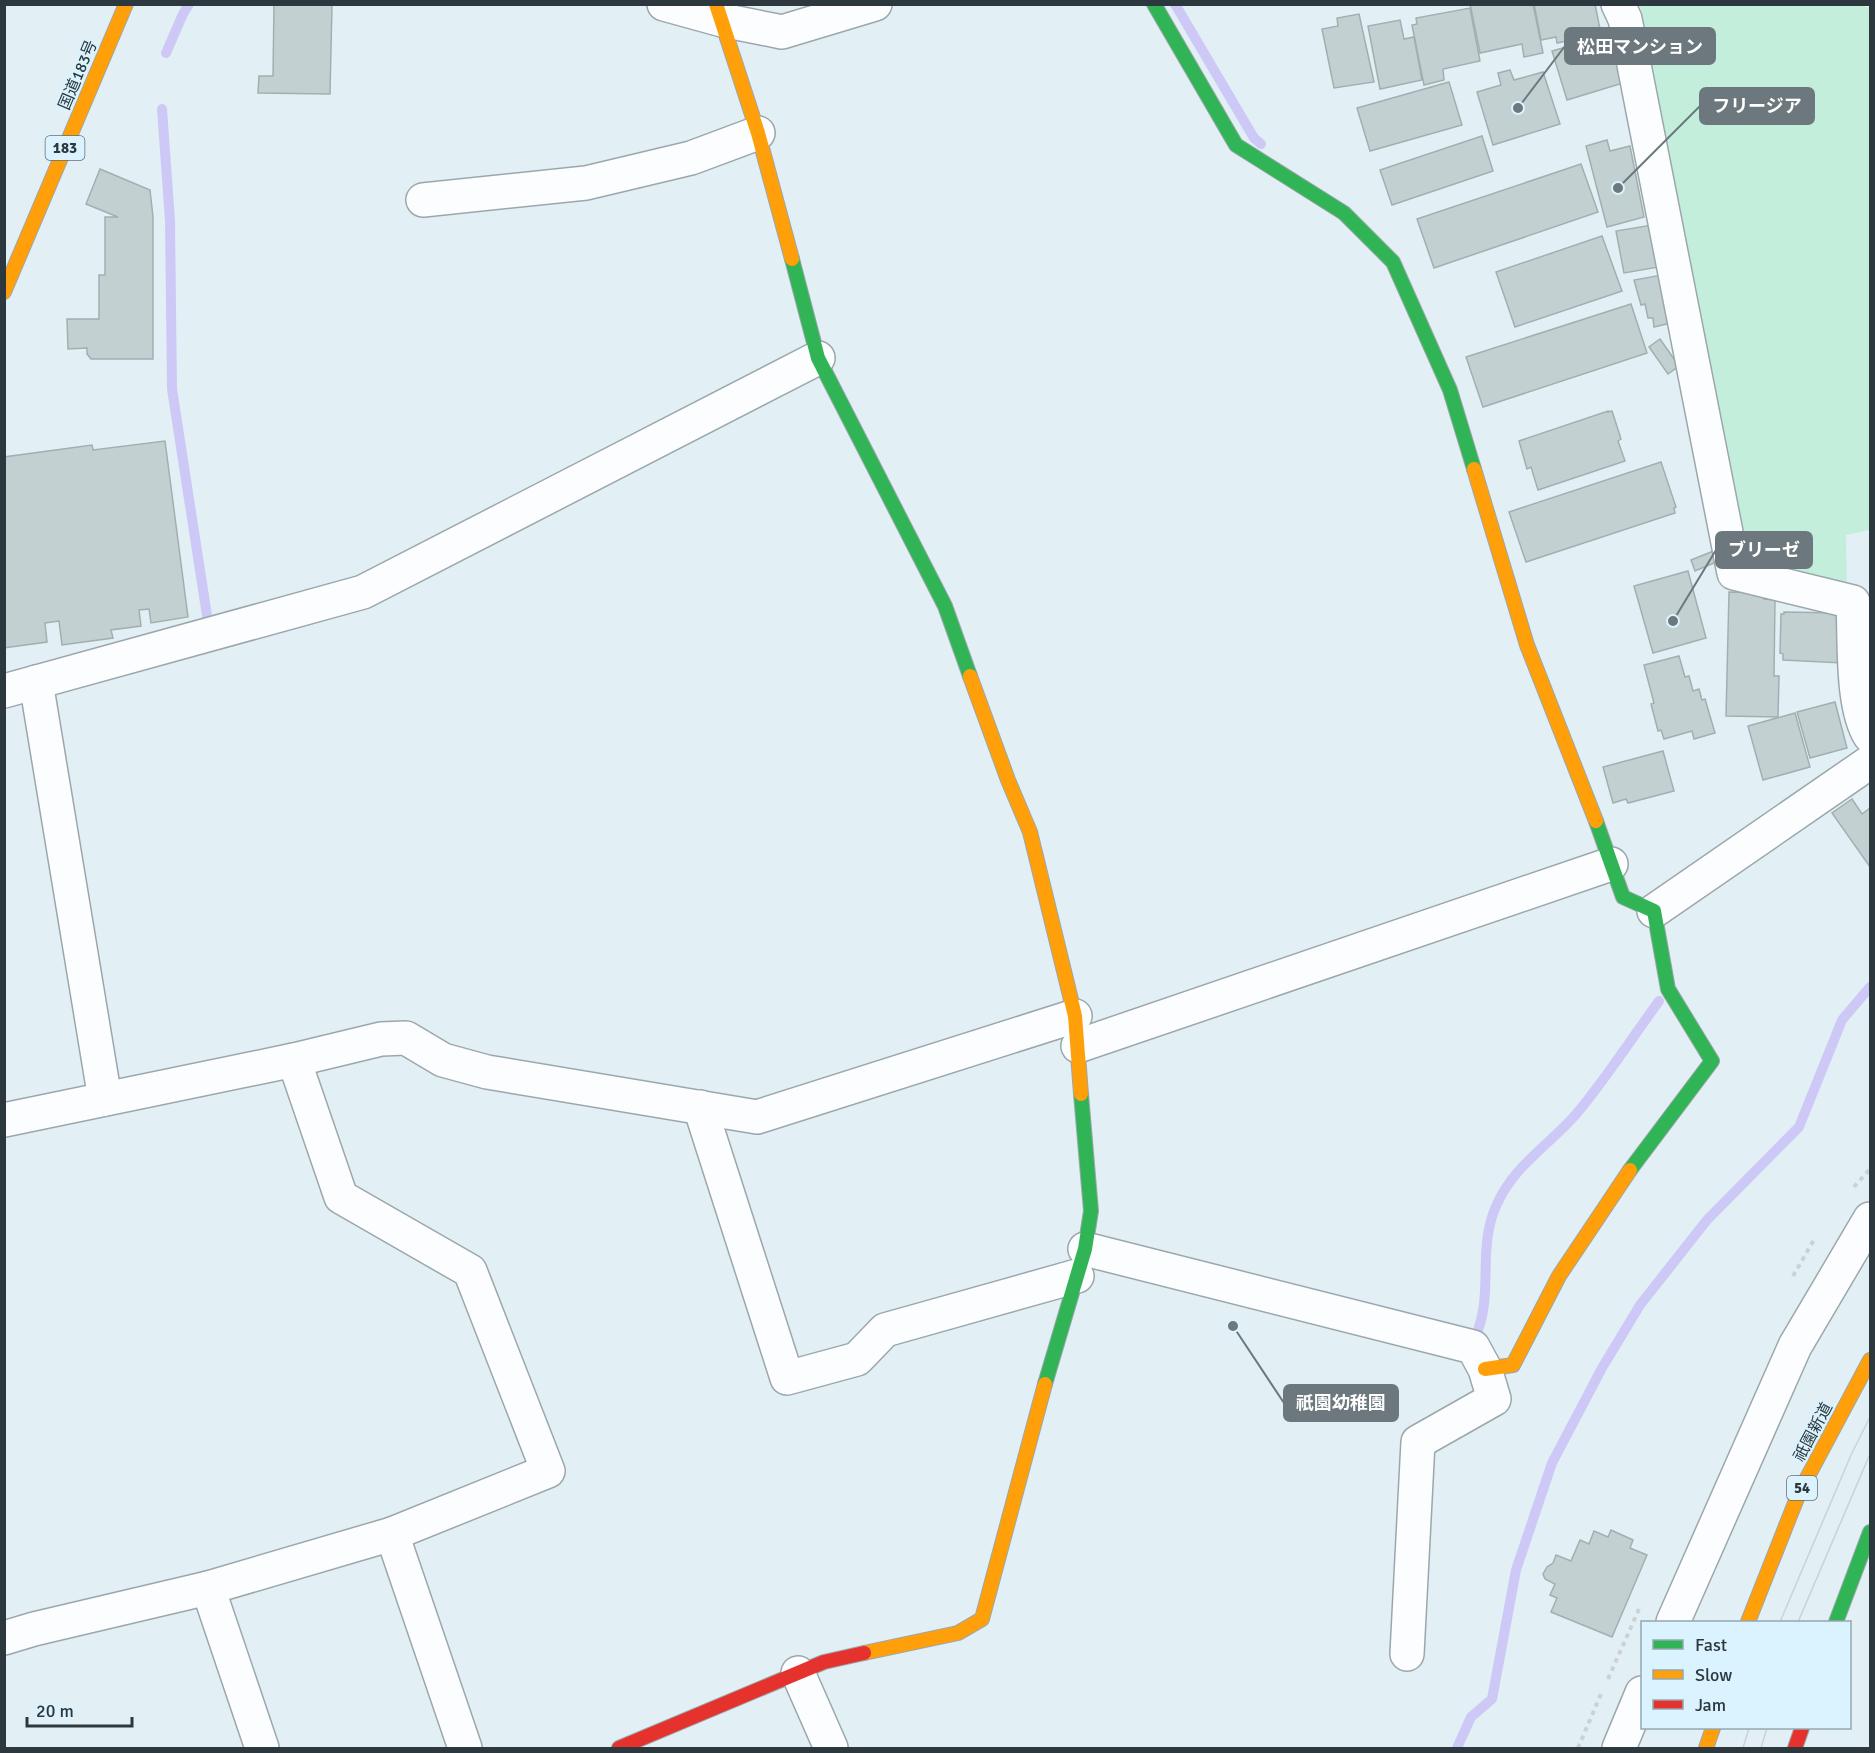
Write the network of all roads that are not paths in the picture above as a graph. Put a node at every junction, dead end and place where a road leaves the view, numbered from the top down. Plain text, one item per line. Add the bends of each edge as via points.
1 (126, 4) edge
2 (664, 4) edge
3 (875, 4) edge
4 (1155, 4) edge
5 (1618, 4) edge
6 (719, 12) edge
7 (758, 133) junction
8 (423, 200) dead end
9 (4, 292) edge
10 (818, 358) junction
11 (36, 682) junction
12 (4, 691) edge
13 (1870, 736) edge
14 (1870, 762) edge
15 (1611, 864) junction
16 (1654, 911) junction
17 (1076, 1031) junction
18 (294, 1060) junction
19 (105, 1099) junction
20 (700, 1107) junction
21 (4, 1120) edge
22 (1870, 1218) edge
23 (1870, 1242) edge
24 (1844, 1261) junction
25 (1081, 1263) junction
26 (1870, 1360) edge
27 (1485, 1369) junction
28 (1870, 1532) edge
29 (392, 1534) junction
30 (208, 1588) junction
31 (1675, 1621) edge
32 (1749, 1621) edge
33 (1837, 1621) edge
34 (4, 1638) edge
35 (1407, 1654) dead end
36 (798, 1673) junction
37 (1641, 1695) edge
38 (1713, 1729) edge
39 (1802, 1729) edge
40 (262, 1749) edge
41 (465, 1749) edge
42 (619, 1749) edge
43 (831, 1749) edge
44 (1619, 1749) edge
45 (1706, 1749) edge
46 (1796, 1749) edge

1 - 9 main road, 国道183号 / 183
2 - 6 street
3 - 6 street via 782,32
4 - 15 main road via 1236,145 1344,213 1394,262 1450,390 1527,645
5 - 13 street via 1627,30 1734,573 1853,602 1858,698
6 - 7 main road
7 - 8 street via 691,158 586,183
7 - 10 main road
10 - 11 street via 363,592
10 - 17 main road via 945,606 1030,832
11 - 12 street
11 - 19 street
14 - 16 street
15 - 16 main road via 1623,897
15 - 17 street
16 - 27 main road via 1668,989 1712,1061 1632,1167 1559,1276 1513,1365
17 - 20 street via 757,1117
17 - 25 main road via 1091,1211
18 - 19 street
18 - 20 street via 381,1039 406,1038 442,1060 487,1072
18 - 29 street via 341,1197 470,1271 548,1471
19 - 21 street
20 - 25 street via 787,1378 857,1359 885,1330
22 - 24 street
23 - 24 street
24 - 31 street via 1794,1346
25 - 27 street via 1473,1347
25 - 36 main road via 982,1619 958,1633 824,1662
26 - 32 main road, 祇園新道 / 54 via 1799,1492
27 - 35 street via 1494,1399 1418,1442
28 - 33 main road
29 - 30 street
29 - 41 street
30 - 34 street
30 - 40 street
36 - 42 main road
36 - 43 street
37 - 44 street
38 - 45 main road
39 - 46 main road

